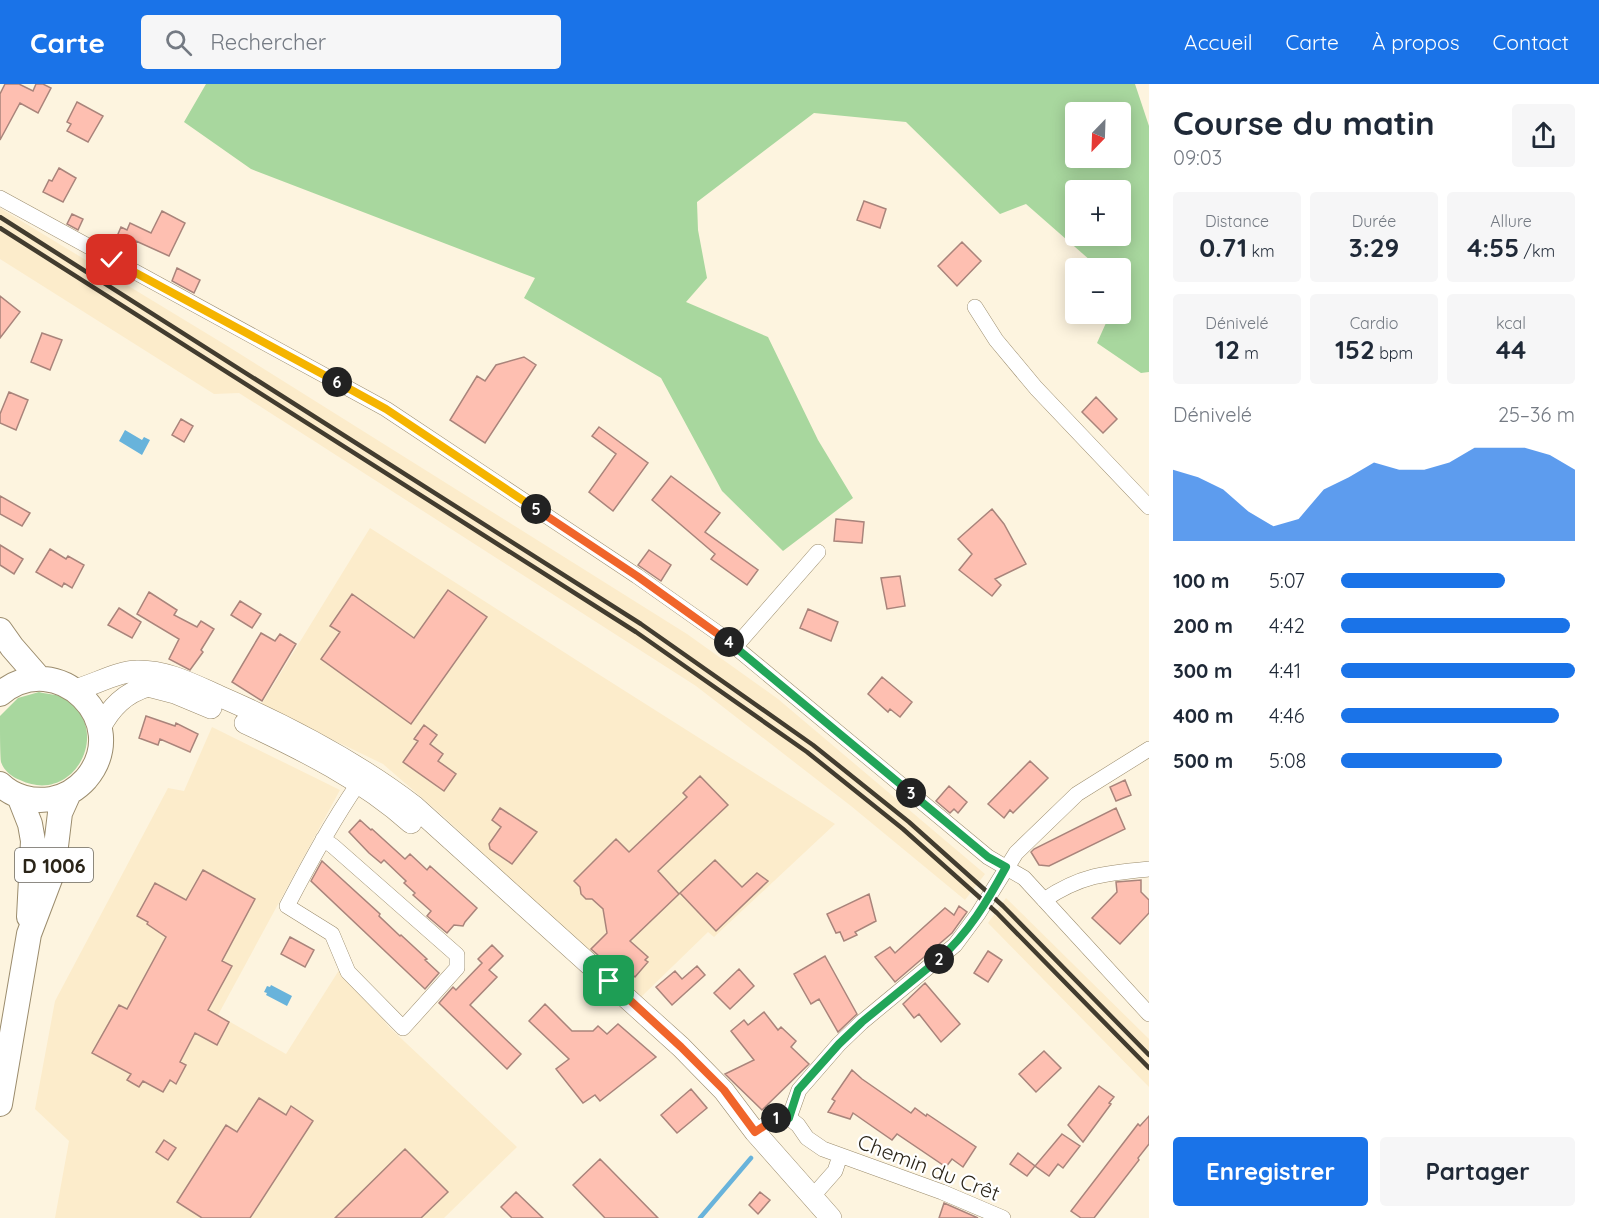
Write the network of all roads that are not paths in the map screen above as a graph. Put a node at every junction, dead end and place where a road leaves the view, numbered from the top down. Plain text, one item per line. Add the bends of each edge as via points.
1 (0, 198) edge
2 (975, 307) dead end
3 (1149, 507) edge
4 (818, 552) dead end
5 (0, 630) edge
6 (735, 647) junction
7 (39, 678) junction
8 (75, 690) junction
9 (0, 694) edge
10 (100, 728) junction
11 (1149, 748) edge
12 (358, 784) junction
13 (9, 790) edge
14 (69, 793) junction
15 (323, 839) junction
16 (1006, 867) junction
17 (1149, 869) edge
18 (1044, 900) junction
19 (30, 934) junction
20 (1149, 1014) edge
21 (0, 1104) edge
22 (789, 1118) junction
23 (755, 1132) junction
24 (840, 1156) junction
25 (812, 1197) junction
26 (831, 1218) edge
27 (1003, 1218) edge

1 - 6 street via 386,409 637,576
2 - 3 street via 996,340 1036,388
4 - 6 street
5 - 7 main road
6 - 16 street via 988,857
7 - 8 main road via 58,681
7 - 9 main road via 22,681
8 - 10 main road via 87,700
8 - 23 main road via 135,670 164,673 277,722 348,759 414,806 681,1047 724,1090
10 - 12 main road via 124,697 148,686 161,688 270,735
10 - 14 main road via 98,759 81,784
11 - 16 street via 1077,794
12 - 15 street
12 - 23 main road via 404,816 630,1019 714,1101
13 - 14 main road via 35,800
13 - 19 main road, D 1006 via 30,824 33,841 28,900
14 - 19 main road, D 1006 via 60,813 53,871
15 - 15 street via 286,906 332,934 348,972 403,1028 457,968 457,955
16 - 18 street via 1024,878
16 - 22 street via 955,945 839,1044 798,1090
17 - 18 street via 1098,874 1066,885
18 - 20 street
19 - 21 main road, D 1006
22 - 23 street via 775,1118
22 - 24 street, Chemin du Crêt via 807,1138
23 - 25 main road
24 - 25 street, Chemin du Crêt via 835,1171
24 - 27 street, Chemin du Crêt
25 - 26 main road

